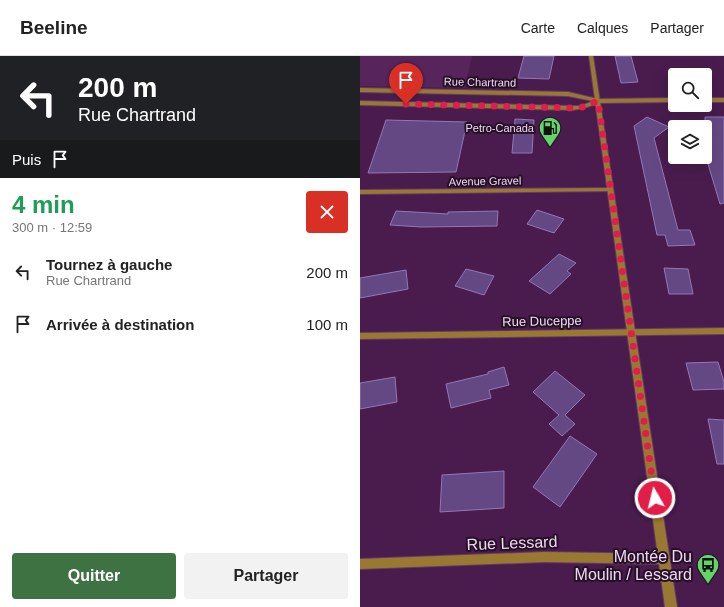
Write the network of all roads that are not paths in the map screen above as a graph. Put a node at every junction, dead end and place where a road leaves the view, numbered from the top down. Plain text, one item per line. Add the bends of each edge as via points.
1 (591, 56) edge
2 (360, 90) edge
3 (668, 100) edge
4 (712, 100) edge
5 (724, 100) edge
6 (598, 101) junction
7 (360, 103) edge
8 (611, 190) junction
9 (360, 192) edge
10 (724, 331) edge
11 (631, 332) junction
12 (360, 336) edge
13 (664, 559) junction
14 (360, 564) edge
15 (671, 607) edge

1 - 6 street
2 - 6 street, Rue Chartrand via 568,94
3 - 6 street, Rue Chartrand
4 - 5 street
6 - 7 street, Rue Chartrand via 573,108
6 - 8 street
8 - 9 street, Avenue Gravel
8 - 11 street
10 - 11 street, Rue Duceppe
11 - 12 street, Rue Duceppe
11 - 13 street
13 - 14 street, Rue Lessard via 545,557
13 - 15 street

